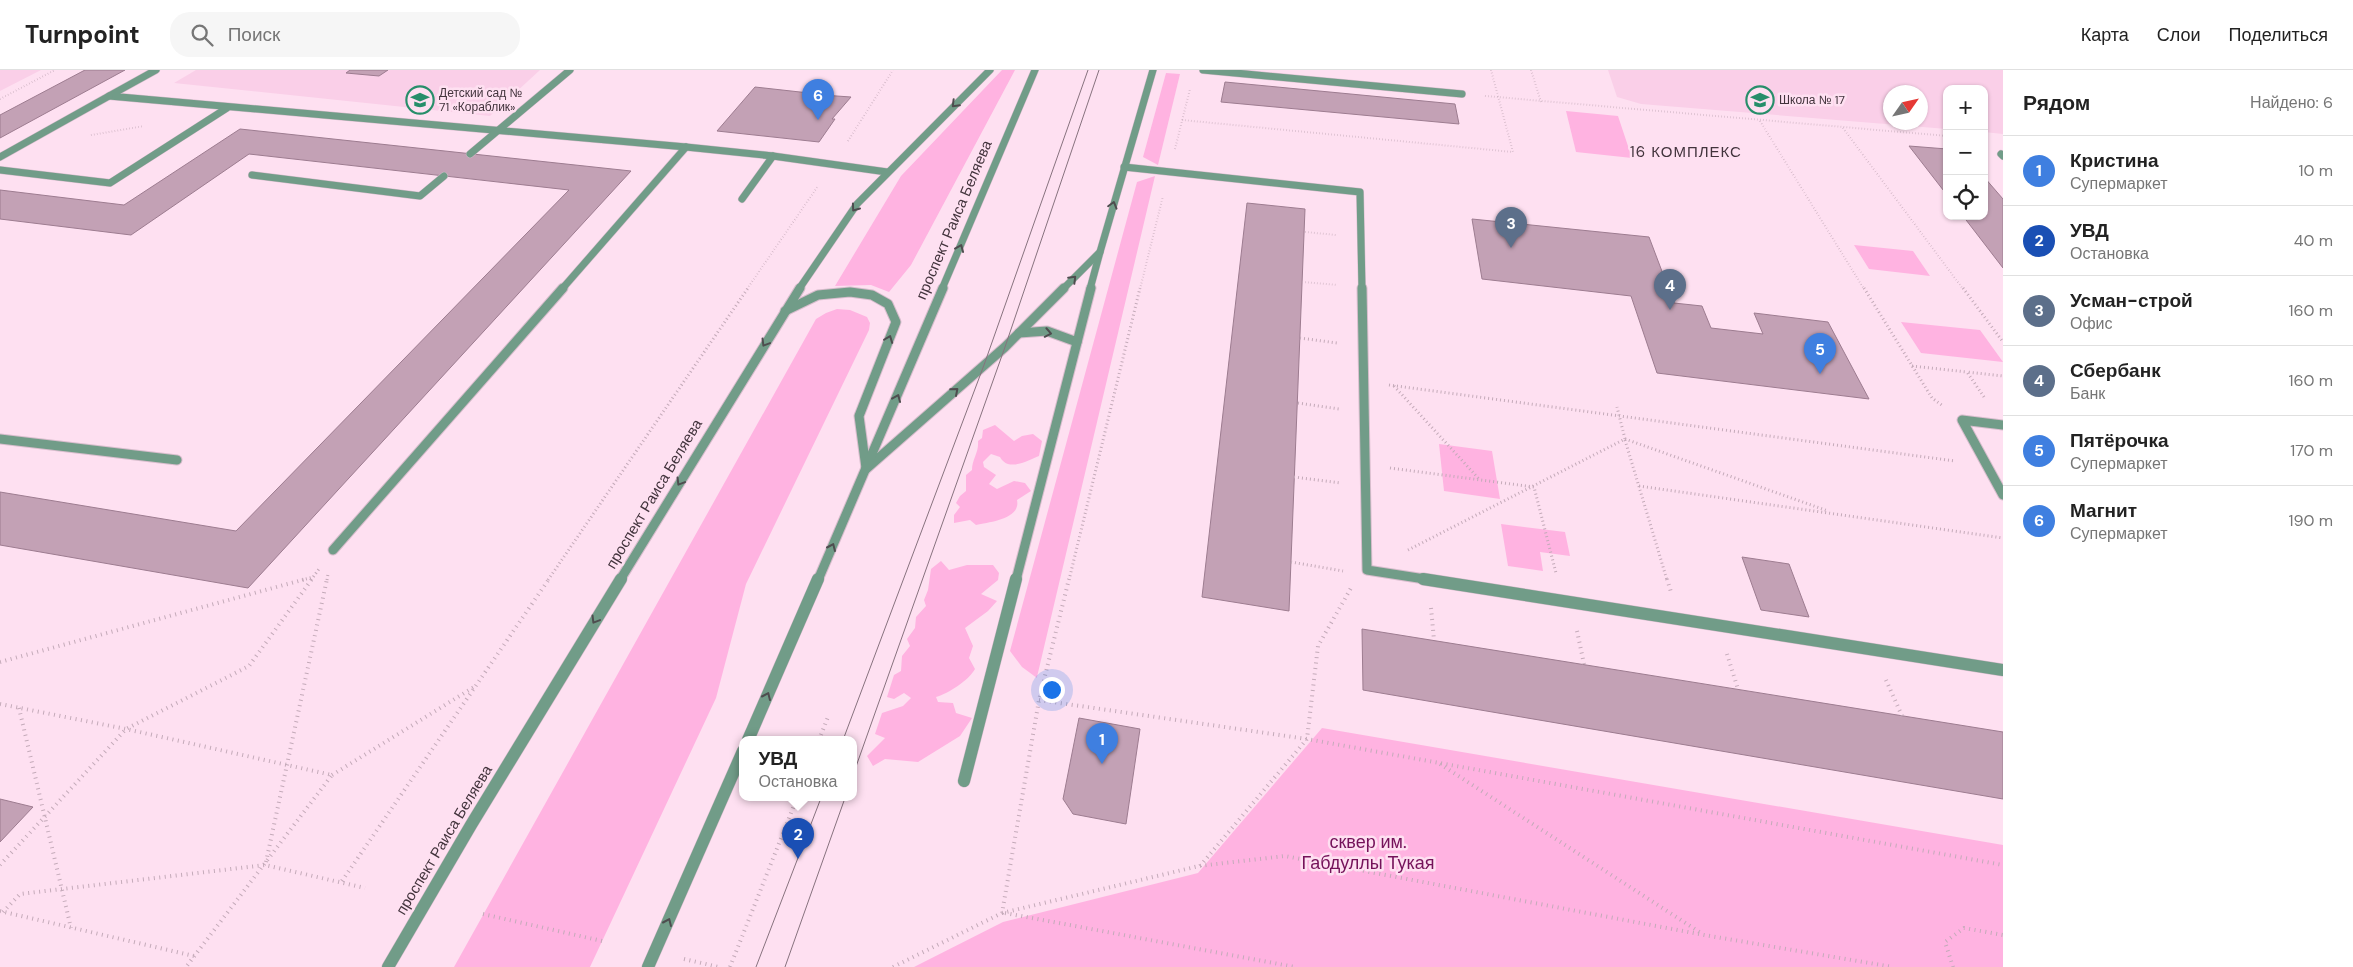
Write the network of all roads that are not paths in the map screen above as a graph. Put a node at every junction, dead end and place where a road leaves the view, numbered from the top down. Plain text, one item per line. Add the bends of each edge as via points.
1 (156, 70) edge
2 (570, 70) edge
3 (990, 70) edge
4 (1035, 70) edge
5 (1153, 70) edge
6 (1203, 70) edge
7 (1462, 94) road end
8 (109, 96) junction
9 (227, 108) junction
10 (500, 129) junction
11 (686, 147) junction
12 (470, 154) dead end
13 (773, 156) junction
14 (0, 158) edge
15 (1124, 167) junction
16 (0, 170) edge
17 (887, 172) junction
18 (252, 175) dead end
19 (444, 176) dead end
20 (742, 199) dead end
21 (1100, 252) junction
22 (784, 311) junction
23 (1019, 333) junction
24 (1077, 342) junction
25 (2002, 425) edge
26 (0, 439) edge
27 (177, 460) dead end
28 (866, 469) junction
29 (2003, 495) edge
30 (333, 550) road end
31 (2003, 670) edge
32 (750, 736) edge
33 (739, 759) edge
34 (964, 781) dead end
35 (388, 967) edge
36 (648, 967) edge

1 - 8 street
2 - 10 street
3 -> 17 street, проспект Раиса Беляева
28 -> 4 street, проспект Раиса Беляева
5 - 15 street
6 - 7 street
8 - 9 street
8 - 14 street
9 - 10 street
9 - 16 street via 110,183
10 - 11 street
10 - 12 street
11 - 13 street
11 - 30 street
13 - 17 street
13 - 20 street
21 -> 15 street
15 - 31 street via 1360,192 1366,487 1363,572
17 -> 22 street, проспект Раиса Беляева via 857,204
18 - 19 street via 420,196
23 -> 21 street
21 - 24 street
28 -> 22 street via 859,416 896,322 888,304 872,295 850,292 818,295
22 -> 35 street, проспект Раиса Беляева
23 -> 24 street via 1047,331
28 -> 23 street
24 - 34 street
25 - 29 street via 1962,420
26 - 27 street
32 -> 28 street, проспект Раиса Беляева
36 -> 33 street

